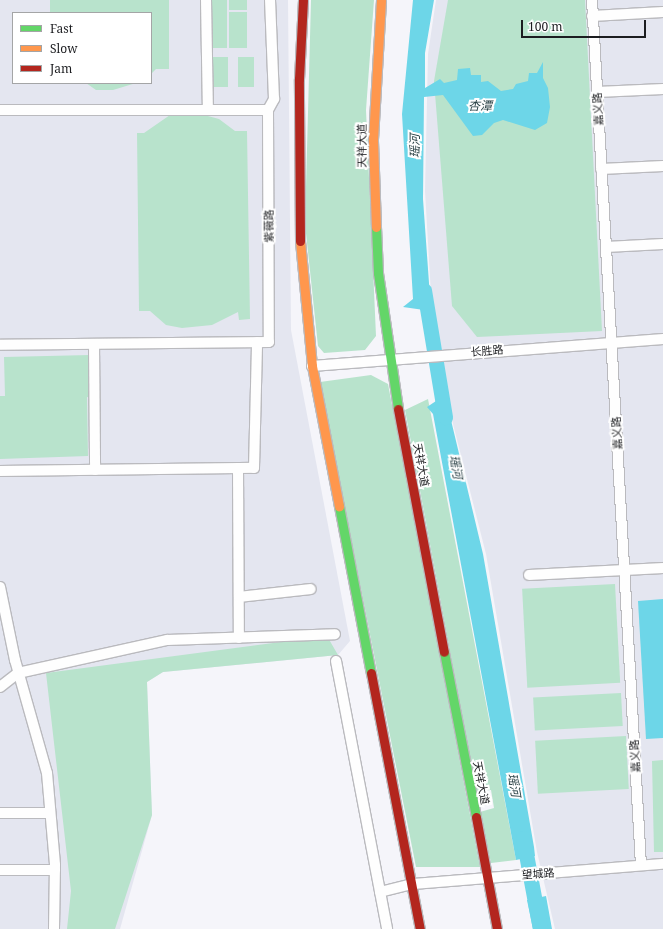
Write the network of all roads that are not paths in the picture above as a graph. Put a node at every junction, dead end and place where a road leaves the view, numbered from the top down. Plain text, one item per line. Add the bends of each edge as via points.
1 (206, 0) edge
2 (270, 0) edge
3 (303, 0) edge
4 (381, 0) edge
5 (592, 0) edge
6 (663, 12) edge
7 (592, 16) junction
8 (663, 89) edge
9 (597, 92) junction
10 (0, 110) edge
11 (208, 110) junction
12 (268, 110) junction
13 (663, 166) edge
14 (601, 169) junction
15 (663, 244) edge
16 (606, 246) junction
17 (663, 339) edge
18 (257, 342) junction
19 (611, 342) junction
20 (94, 344) junction
21 (0, 345) edge
22 (389, 361) junction
23 (312, 366) junction
24 (238, 468) junction
25 (95, 470) junction
26 (0, 471) edge
27 (663, 568) edge
28 (624, 570) junction
29 (530, 575) dead end
30 (0, 587) edge
31 (312, 589) dead end
32 (239, 598) junction
33 (335, 634) dead end
34 (239, 638) junction
35 (336, 661) dead end
36 (18, 673) junction
37 (0, 687) edge
38 (50, 813) junction
39 (0, 814) edge
40 (663, 864) edge
41 (642, 866) junction
42 (0, 870) edge
43 (55, 870) junction
44 (488, 878) junction
45 (412, 884) junction
46 (380, 892) junction
47 (54, 929) edge
48 (387, 929) edge
49 (420, 929) edge
50 (497, 929) edge

1 - 11 street
2 - 12 street via 274,99
3 - 23 main road via 299,79 299,229
4 - 22 main road, 天祥大道 via 373,139 378,273
5 - 7 street, 嘉义路
6 - 7 street
7 - 9 street, 嘉义路
8 - 9 street
9 - 14 street, 嘉义路
10 - 11 street
11 - 12 street
12 - 18 street, 紫薇路 via 269,342
13 - 14 street
14 - 16 street, 嘉义路
15 - 16 street
16 - 19 street, 嘉义路
17 - 19 street, 长胜路
18 - 20 street
18 - 24 street via 254,468
19 - 22 street, 长胜路
19 - 28 street, 嘉义路
20 - 21 street
20 - 25 street
22 - 23 street, 长胜路
22 - 44 main road, 天祥大道
23 - 45 main road
24 - 25 street
24 - 32 street
25 - 26 street
27 - 28 street
28 - 29 street
28 - 41 street, 嘉义路
30 - 36 street
31 - 32 street
32 - 34 street
33 - 34 street
34 - 36 street via 167,640
35 - 46 street
36 - 37 street
36 - 38 street via 47,773
38 - 39 street
38 - 43 street
40 - 41 street, 望城路
41 - 44 street, 望城路
42 - 43 street
43 - 47 street
44 - 45 street, 望城路
44 - 50 main road, 天祥大道
45 - 46 street, 望城路
45 - 49 main road
46 - 48 street

